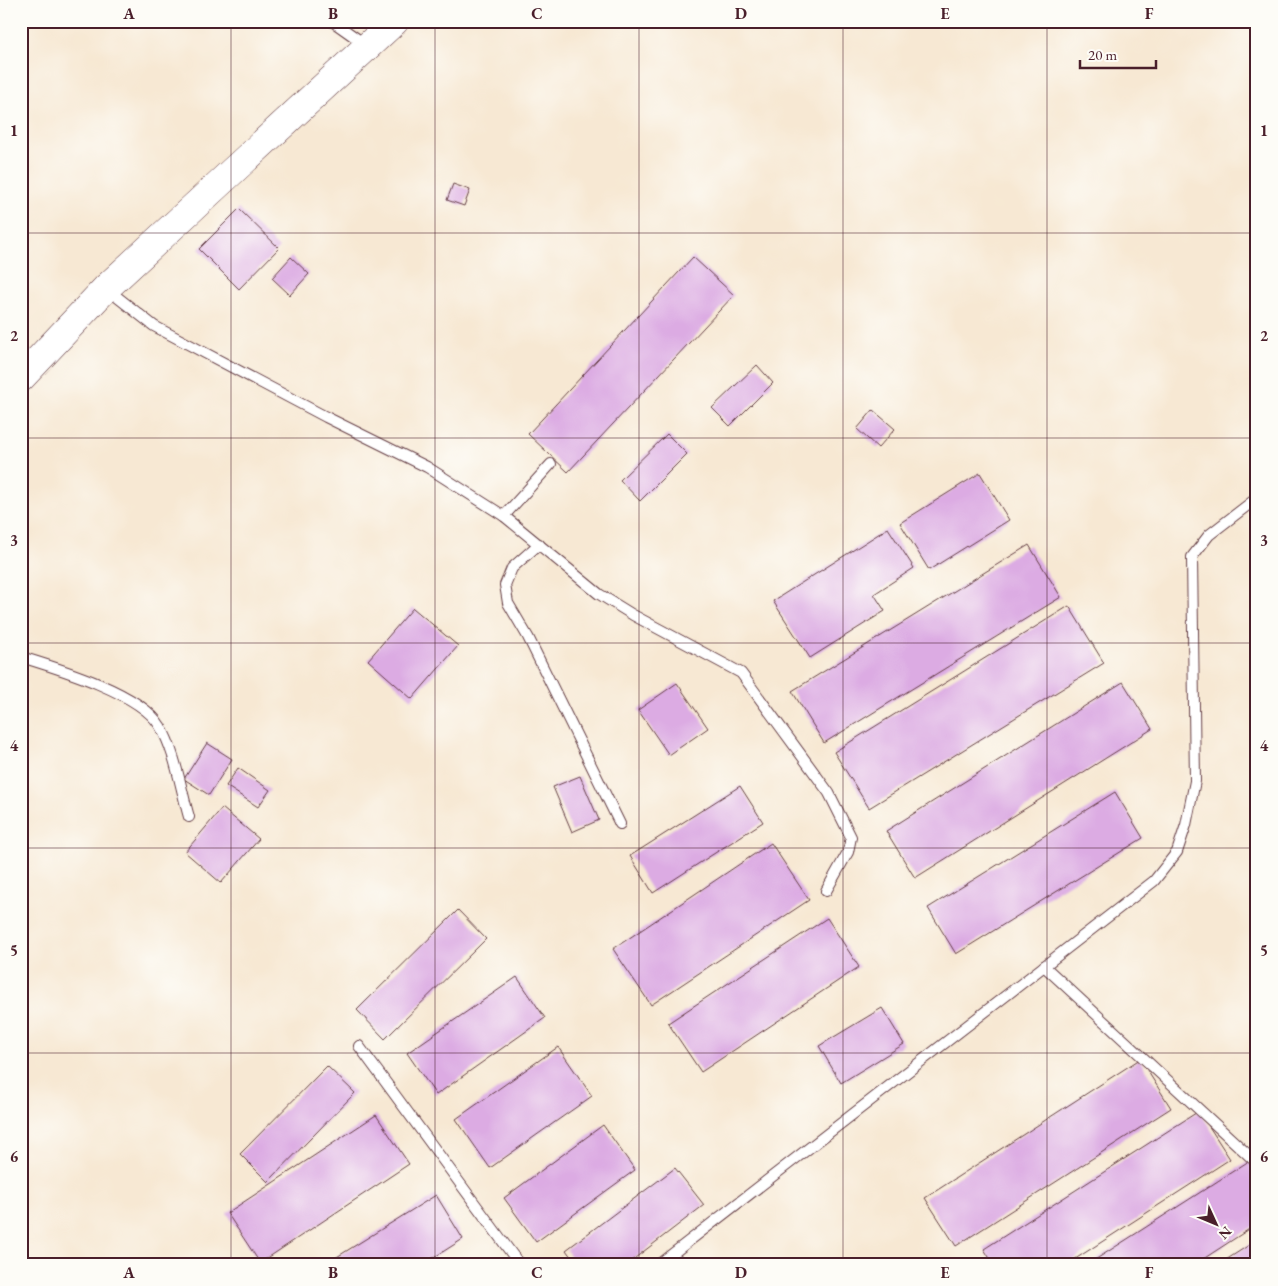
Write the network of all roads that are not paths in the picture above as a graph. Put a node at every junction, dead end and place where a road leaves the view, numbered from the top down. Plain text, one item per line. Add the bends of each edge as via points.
1 (332, 21) edge
2 (395, 21) edge
3 (368, 47) junction
4 (106, 288) junction
5 (21, 378) edge
6 (551, 464) dead end
7 (1257, 498) edge
8 (504, 516) junction
9 (539, 544) junction
10 (21, 657) edge
11 (189, 818) dead end
12 (620, 824) dead end
13 (826, 891) dead end
14 (1044, 966) junction
15 (359, 1046) dead end
16 (1257, 1163) edge
17 (520, 1265) edge
18 (658, 1265) edge

1 - 3 lane
2 - 3 street
3 - 4 street
4 - 5 street
4 - 8 lane via 154,326 427,467
6 - 8 lane
7 - 14 lane via 1209,535 1192,557 1195,780 1177,852 1154,881
8 - 9 lane
9 - 12 lane via 512,568 505,585 508,603 528,636
9 - 13 lane via 606,598 741,673 828,793 851,837 848,852
10 - 11 lane via 59,668 134,700 160,725
14 - 16 lane
14 - 18 lane
15 - 17 lane

